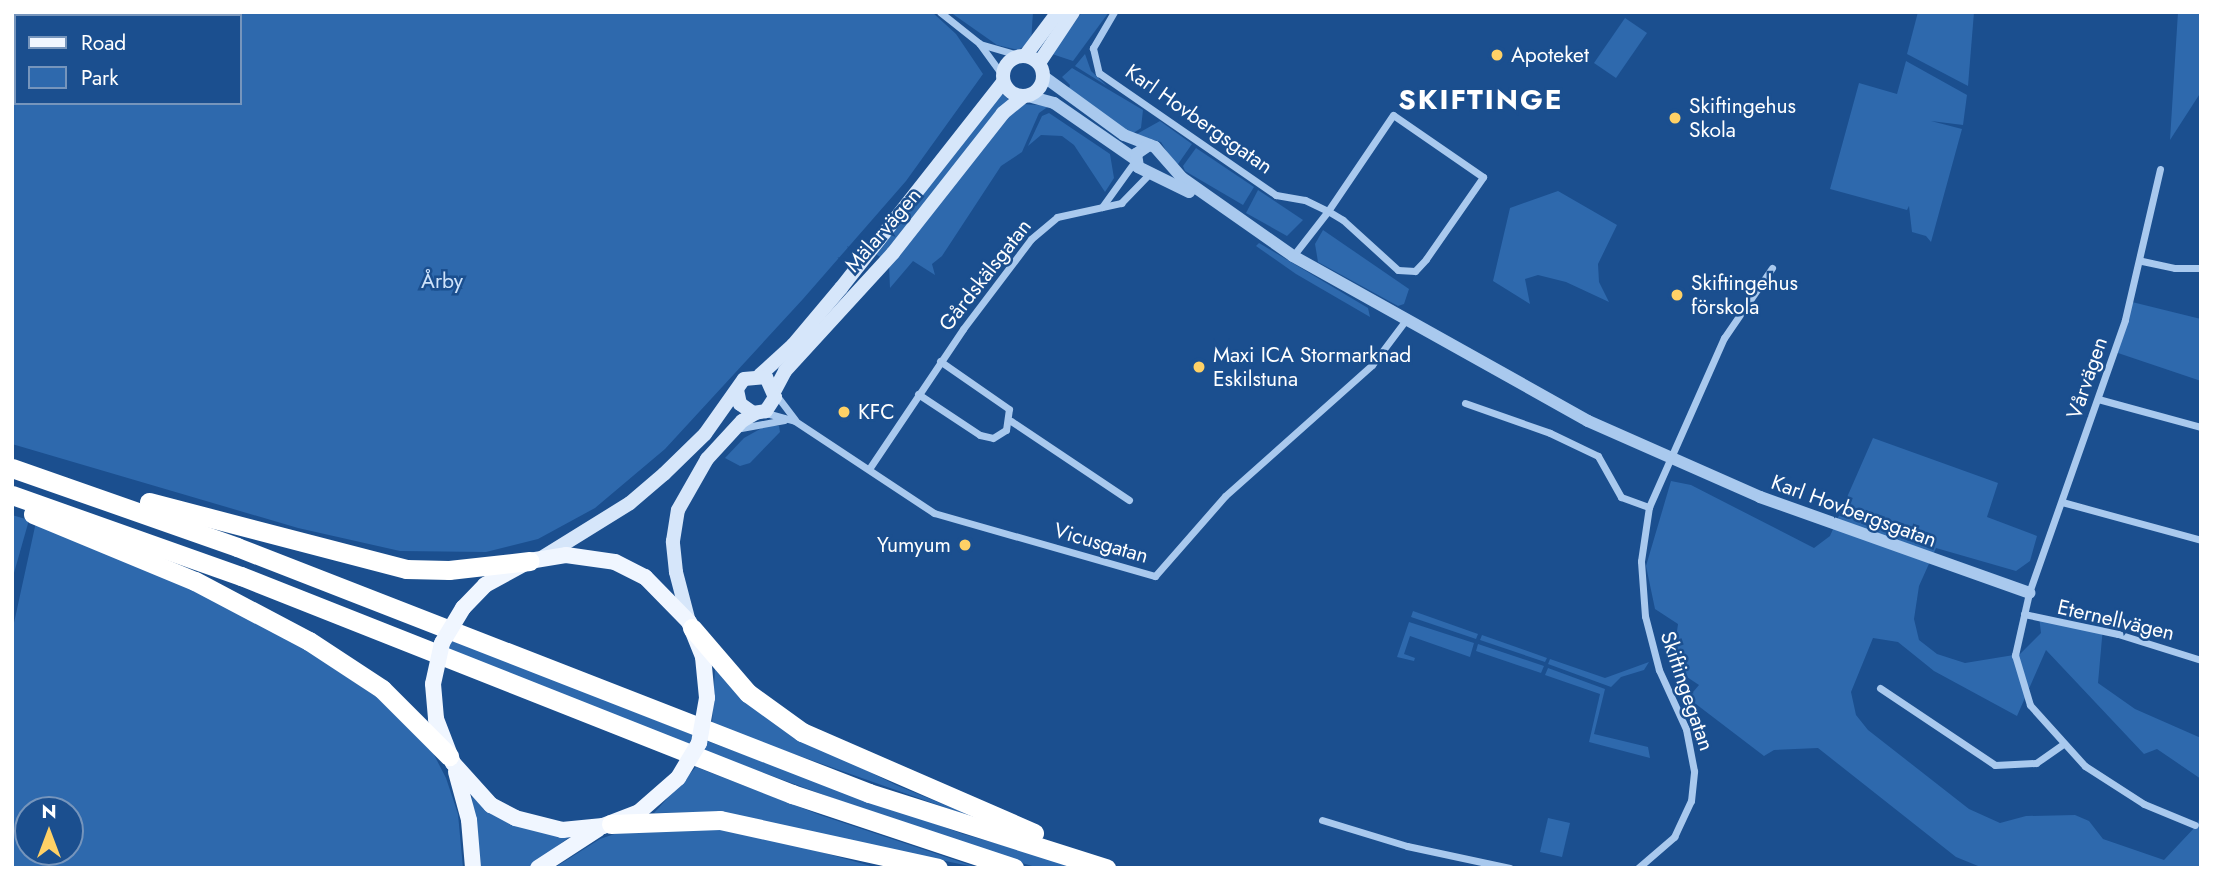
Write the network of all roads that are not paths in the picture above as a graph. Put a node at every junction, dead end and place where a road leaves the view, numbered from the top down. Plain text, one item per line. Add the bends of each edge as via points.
1 (940, 12) edge
2 (1058, 12) edge
3 (1073, 12) edge
4 (1114, 12) edge
5 (979, 43) junction
6 (1023, 56) junction
7 (1041, 69) junction
8 (1003, 78) junction
9 (1025, 97) junction
10 (1149, 145) junction
11 (1161, 154) junction
12 (1135, 160) junction
13 (2160, 169) dead end
14 (1152, 172) junction
15 (1102, 207) junction
16 (1328, 211) junction
17 (1293, 256) junction
18 (2142, 261) junction
19 (1772, 268) dead end
20 (2201, 268) edge
21 (1405, 321) junction
22 (940, 361) junction
23 (760, 375) junction
24 (737, 390) junction
25 (775, 392) junction
26 (918, 394) junction
27 (2098, 399) junction
28 (1465, 403) dead end
29 (760, 412) junction
30 (795, 421) junction
31 (1011, 421) junction
32 (2201, 427) edge
33 (732, 432) junction
34 (1668, 458) junction
35 (12, 468) edge
36 (869, 469) junction
37 (50, 480) junction
38 (12, 495) edge
39 (1129, 500) dead end
40 (2062, 502) junction
41 (12, 506) edge
42 (1649, 507) junction
43 (2201, 540) edge
44 (536, 559) junction
45 (2029, 593) junction
46 (2024, 614) junction
47 (691, 625) junction
48 (2201, 660) edge
49 (1880, 688) dead end
50 (2063, 744) junction
51 (451, 760) junction
52 (1322, 820) dead end
53 (607, 825) junction
54 (2195, 825) dead end
55 (472, 868) edge
56 (538, 868) edge
57 (938, 868) edge
58 (1014, 868) edge
59 (1107, 868) edge
60 (1510, 868) edge
61 (1639, 868) edge

1 - 5 street
2 - 6 main road
3 - 7 main road
4 - 16 street, Karl Hovbergsgatan via 1093,48 1099,72 1276,195
5 - 6 street
5 - 8 street
6 - 7 main road
6 - 8 main road via 1010,61
7 - 9 main road via 1040,87
7 - 10 street via 1124,135
8 - 9 main road via 1012,94
8 - 23 main road, Mälarvägen via 841,288 793,345
9 - 12 street via 1054,103
9 - 25 main road, Mälarvägen via 1003,113 893,253 785,371
10 - 11 street
10 - 12 street via 1138,151
11 - 14 street via 1160,166
11 - 17 street, Karl Hovbergsgatan via 1182,178
12 - 14 street via 1139,169
12 - 15 street
13 - 18 street, Vårvägen
14 - 15 street, Gårdskälsgatan via 1121,203
14 - 17 street, Karl Hovbergsgatan via 1271,247
15 - 22 street, Gårdskälsgatan via 1057,217 1031,239
16 - 16 street via 1398,270 1415,271 1483,177 1393,115
16 - 17 street
17 - 21 street, Karl Hovbergsgatan
18 - 20 street
18 - 27 street, Vårvägen
19 - 34 street via 1724,338
21 - 34 street, Karl Hovbergsgatan via 1588,421 1600,432
21 - 36 street, Vicusgatan via 1372,365 1225,496 1158,576 934,513
22 - 26 street, Gårdskälsgatan
22 - 31 street, Gårdskälsgatan via 1009,409
23 - 24 main road via 744,379
23 - 25 main road via 769,379
24 - 29 main road via 741,406
24 - 44 main road via 705,434 630,503
25 - 29 main road
25 - 30 street, Vicusgatan
26 - 31 street via 987,437 999,436
26 - 36 street, Gårdskälsgatan
27 - 32 street
27 - 40 street, Vårvägen
28 - 42 street via 1550,433 1598,456 1621,497
29 - 30 street, Vicusgatan
29 - 33 main road
30 - 33 street via 762,421
30 - 36 street, Vicusgatan
31 - 39 street, Gårdskälsgatan
33 - 47 main road via 690,483 678,510 673,541
34 - 42 street, Skiftingegatan
34 - 45 street, Karl Hovbergsgatan via 1831,524
35 - 37 highway
37 - 44 highway via 78,483 387,566 449,570
37 - 59 highway via 237,547 869,793
38 - 58 highway via 241,576 792,794
40 - 43 street
40 - 45 street, Vårvägen
41 - 51 highway via 195,581 309,641 382,689
42 - 61 street, Skiftingegatan via 1641,561 1644,616 1659,670 1686,729 1694,771 1691,800 1674,837
44 - 47 main road via 590,556 615,562 645,577
44 - 51 main road, bridge via 485,585 463,608 442,643 433,684 436,719
45 - 46 street, Vårvägen
46 - 48 street, Eternellvägen via 2118,634
46 - 50 street, Vårvägen via 2015,655 2020,683 2031,705
47 - 53 main road, bridge via 704,657 707,698 699,743 678,778 639,812
47 - 59 highway via 748,693 802,732 984,814 1089,854
49 - 50 street via 1995,765 2036,764
50 - 54 street, Vårvägen via 2124,793
51 - 53 main road via 491,805 515,818 562,830
51 - 55 main road via 469,820
52 - 60 street via 1407,846
53 - 56 main road
53 - 57 highway via 720,820

